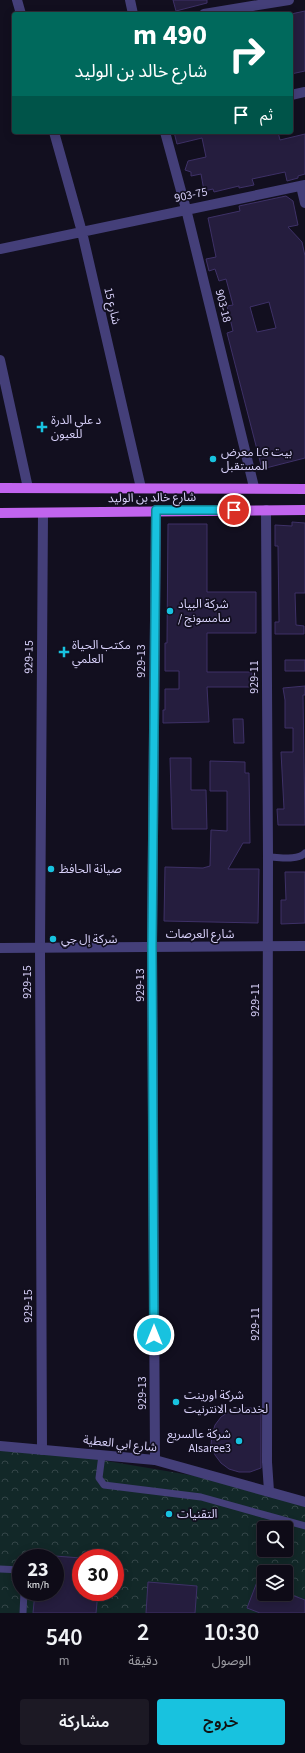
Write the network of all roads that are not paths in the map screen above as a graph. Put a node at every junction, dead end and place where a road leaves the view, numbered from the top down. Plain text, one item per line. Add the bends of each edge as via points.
1 (18, 0) edge
2 (130, 0) edge
3 (289, 0) edge
4 (260, 2) edge
5 (21, 12) edge
6 (133, 12) edge
7 (213, 12) edge
8 (305, 92) edge
9 (293, 95) edge
10 (55, 134) edge
11 (166, 134) edge
12 (303, 186) edge
13 (305, 203) edge
14 (186, 210) junction
15 (82, 232) junction
16 (0, 249) edge
17 (0, 360) edge
18 (0, 488) edge
19 (28, 488) junction
20 (141, 488) junction
21 (254, 488) junction
22 (305, 489) edge
23 (156, 510) junction
24 (266, 510) junction
25 (305, 510) edge
26 (0, 513) edge
27 (43, 513) junction
28 (305, 853) edge
29 (268, 857) junction
30 (268, 946) junction
31 (305, 946) edge
32 (40, 947) junction
33 (152, 947) junction
34 (0, 948) edge
35 (0, 1446) edge
36 (42, 1450) junction
37 (102, 1455) junction
38 (155, 1460) junction
39 (269, 1491) junction
40 (305, 1502) edge
41 (305, 1526) edge
42 (0, 1569) edge
43 (12, 1570) edge
44 (24, 1601) edge
45 (23, 1613) edge

1 - 5 street
2 - 6 street
3 - 4 street
4 - 7 street
8 - 9 street
10 - 15 street, شارع 15
11 - 14 street, 903-18
12 - 13 street
12 - 14 street, 903-75
14 - 15 street, 903-75
14 - 21 street, 903-18
15 - 16 street, 903-75
15 - 20 street, شارع 15
17 - 19 street
18 - 19 main road, شارع خالد بن الوليد
19 - 20 main road, شارع خالد بن الوليد
20 - 21 main road, شارع خالد بن الوليد
21 - 22 main road, شارع خالد بن الوليد
23 - 24 main road, شارع خالد بن الوليد
23 - 27 main road, شارع خالد بن الوليد
23 - 33 street, 929-13
24 - 25 main road, شارع خالد بن الوليد
24 - 29 street, 929-11
26 - 27 main road, شارع خالد بن الوليد
27 - 32 street, 929-15
28 - 29 lane via 293,858
29 - 30 street, 929-11
30 - 31 street, شارع العرصات
30 - 33 street, شارع العرصات
30 - 39 street, 929-11
32 - 33 street, شارع العرصات
32 - 34 street, شارع العرصات
32 - 36 street, 929-15
33 - 38 street, 929-13
35 - 36 street, شارع ابي العطية
36 - 37 street, شارع ابي العطية
37 - 38 street, شارع ابي العطية
37 - 41 lane via 99,1478 104,1485 201,1497
38 - 39 street, شارع ابي العطية
39 - 40 street, شارع ابي العطية
42 - 43 lane
44 - 45 lane

